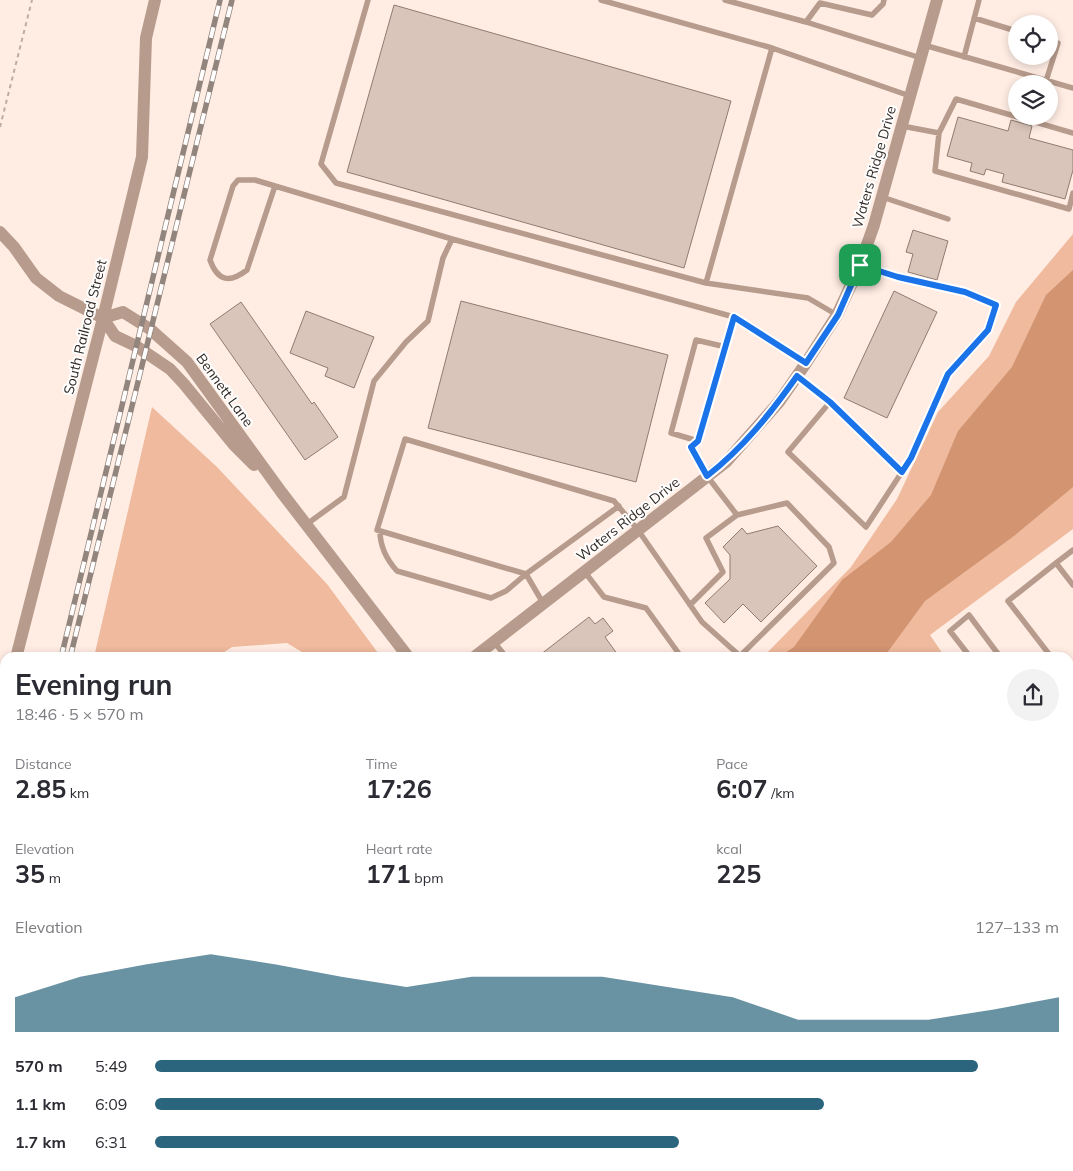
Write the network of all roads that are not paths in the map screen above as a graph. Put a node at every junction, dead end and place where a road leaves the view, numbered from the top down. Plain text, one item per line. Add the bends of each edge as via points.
1 (155, 0) edge
2 (368, 0) edge
3 (601, 0) edge
4 (726, 0) edge
5 (884, 0) edge
6 (937, 0) edge
7 (979, 0) edge
8 (974, 18) junction
9 (806, 22) junction
10 (1008, 29) edge
11 (772, 48) junction
12 (922, 52) junction
13 (964, 57) junction
14 (1028, 75) edge
15 (1058, 84) edge
16 (1073, 88) edge
17 (910, 96) junction
18 (902, 126) junction
19 (1073, 133) edge
20 (939, 134) junction
21 (274, 186) junction
22 (1073, 193) edge
23 (882, 197) junction
24 (948, 219) dead end
25 (0, 232) edge
26 (452, 239) junction
27 (860, 265) junction
28 (706, 283) junction
29 (838, 315) junction
30 (734, 317) junction
31 (103, 318) junction
32 (726, 347) junction
33 (806, 363) junction
34 (797, 376) junction
35 (830, 402) junction
36 (698, 441) junction
37 (902, 472) junction
38 (707, 476) junction
39 (282, 493) junction
40 (619, 506) junction
41 (737, 515) junction
42 (306, 525) junction
43 (638, 530) junction
44 (380, 531) junction
45 (1073, 550) edge
46 (1056, 563) junction
47 (584, 571) junction
48 (526, 574) junction
49 (1073, 585) edge
50 (543, 604) junction
51 (690, 605) junction
52 (494, 641) junction
53 (18, 652) edge
54 (405, 652) edge
55 (480, 652) edge
56 (502, 652) edge
57 (678, 652) edge
58 (736, 652) edge
59 (744, 652) edge
60 (966, 652) edge
61 (996, 652) edge
62 (1047, 652) edge

1 - 31 street, South Railroad Street via 146,38 142,157
2 - 28 lane via 321,164 336,183
3 - 11 lane
4 - 9 lane
5 - 9 lane via 872,16 820,3
6 - 12 street, Waters Ridge Drive
7 - 8 lane
8 - 10 lane
8 - 13 lane
9 - 12 lane
11 - 17 lane
11 - 28 lane
12 - 13 lane
12 - 17 street, Waters Ridge Drive
13 - 14 lane
15 - 16 lane
17 - 18 street, Waters Ridge Drive
18 - 20 lane
18 - 23 street, Waters Ridge Drive
19 - 20 lane via 956,99
20 - 22 lane via 935,171 1069,209
21 - 21 lane via 255,180 238,180 233,186 210,260 213,270 222,278 232,279 247,270
21 - 26 lane
23 - 24 lane
23 - 27 street, Waters Ridge Drive
25 - 31 street, Bennett Lane via 36,278 59,296
26 - 30 lane
26 - 42 lane via 443,258 428,321 374,380 344,497
27 - 29 street, Waters Ridge Drive
27 - 37 lane via 965,292 996,305 988,330 948,374
28 - 29 lane via 808,298
29 - 33 street, Waters Ridge Drive
30 - 32 lane
30 - 33 lane
31 - 39 street, Bennett Lane via 115,336 170,369 234,445
31 - 39 street, Bennett Lane via 123,312 150,329 187,362
31 - 53 street, South Railroad Street
32 - 36 lane
32 - 36 lane via 696,340 671,433
33 - 34 street, Waters Ridge Drive
34 - 35 lane
34 - 38 street, Waters Ridge Drive via 754,432 726,462
35 - 37 lane
35 - 37 lane via 788,452 866,527
36 - 38 lane via 691,447
38 - 41 lane
38 - 43 street, Waters Ridge Drive
39 - 42 street, Bennett Lane
40 - 43 lane
40 - 44 lane via 614,501 405,439 377,530
40 - 48 lane
41 - 51 lane via 706,538 723,572
41 - 59 lane via 787,504 829,547 834,563
42 - 54 street, Bennett Lane
43 - 47 street, Waters Ridge Drive
43 - 51 lane
44 - 48 lane
44 - 48 lane via 380,542 390,563 398,571 491,598 506,591
45 - 46 lane
46 - 49 lane
46 - 62 lane via 1008,601
47 - 50 street, Waters Ridge Drive
47 - 57 lane via 604,597 646,608
48 - 50 lane
50 - 52 street, Waters Ridge Drive
51 - 58 lane via 702,622
52 - 55 street, Waters Ridge Drive
52 - 56 lane
60 - 61 lane via 950,631 969,615

